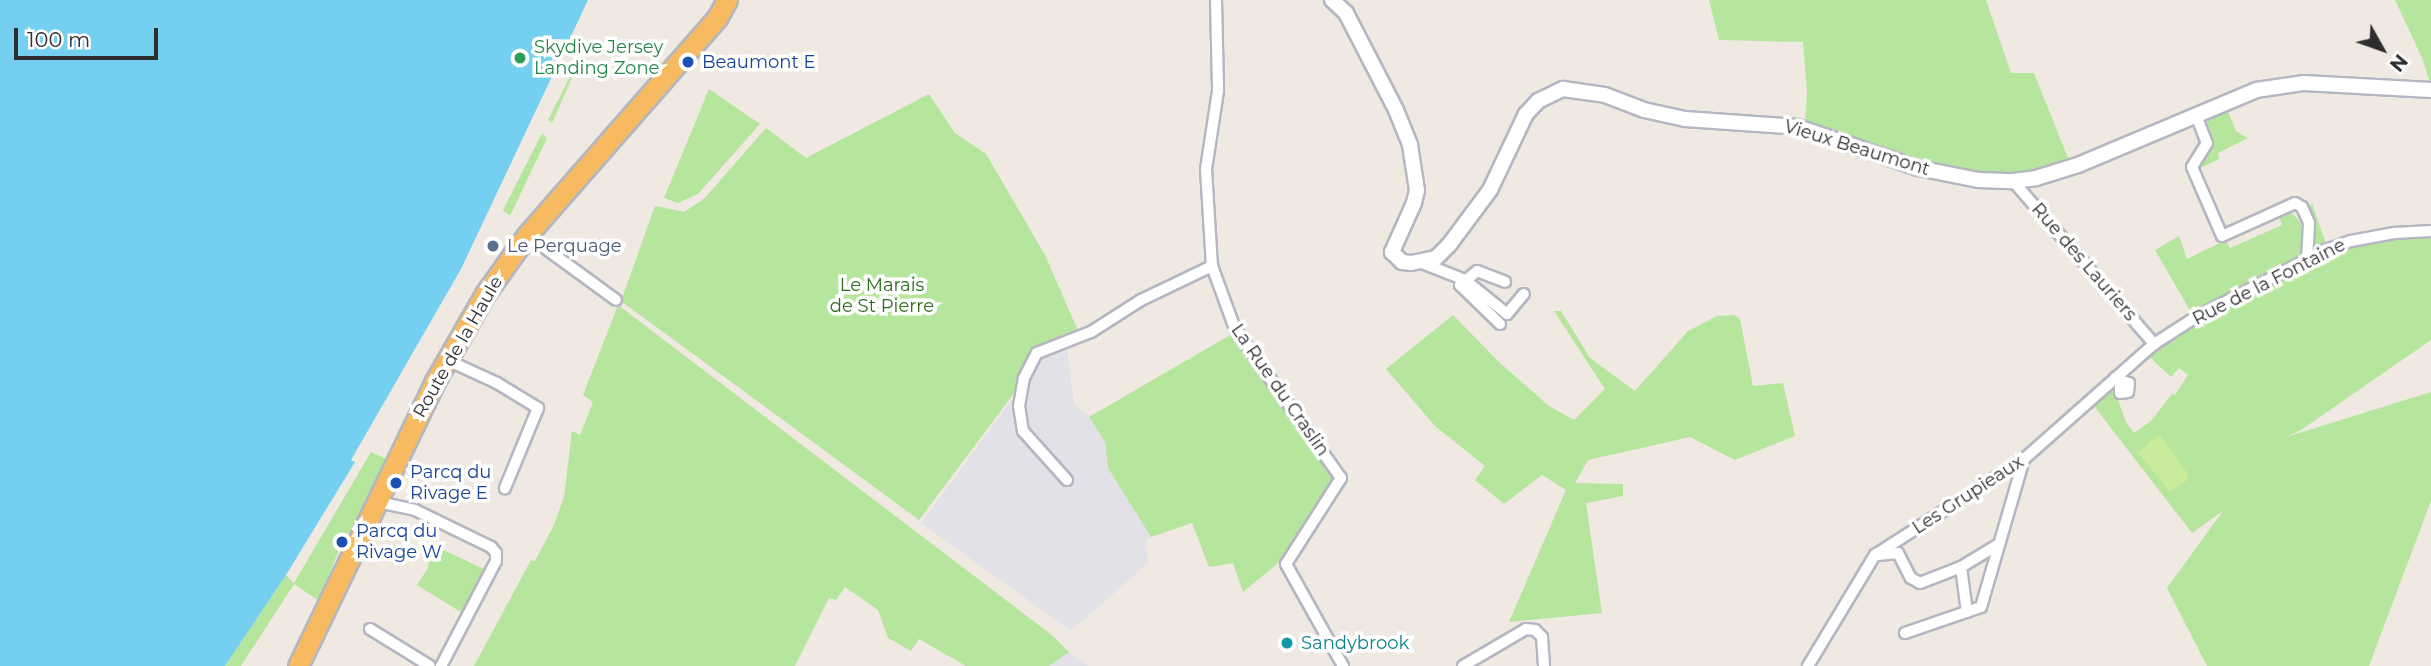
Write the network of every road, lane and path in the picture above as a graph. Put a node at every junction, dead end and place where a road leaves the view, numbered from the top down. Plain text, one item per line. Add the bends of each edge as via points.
1 (727, 0) edge
2 (1216, 0) edge
3 (1332, 0) edge
4 (2431, 90) edge
5 (2196, 115) junction
6 (2013, 181) junction
7 (2431, 231) edge
8 (527, 236) junction
9 (2307, 260) junction
10 (1422, 263) junction
11 (1212, 266) junction
12 (1465, 280) junction
13 (1505, 282) dead end
14 (1524, 294) dead end
15 (616, 300) dead end
16 (1500, 324) dead end
17 (2154, 344) junction
18 (447, 360) junction
19 (2024, 459) junction
20 (1067, 480) dead end
21 (505, 488) dead end
22 (378, 502) junction
23 (2000, 544) junction
24 (1875, 555) junction
25 (1961, 567) junction
26 (1967, 612) junction
27 (370, 629) dead end
28 (1905, 633) dead end
29 (298, 666) edge
30 (430, 666) edge
31 (441, 666) edge
32 (1343, 666) edge
33 (1464, 666) edge
34 (1544, 666) edge
35 (1808, 666) edge

1 - 8 highway, Route de la Haule via 710,26
2 - 11 street, La Rue du Craslin via 1218,91 1206,169
3 - 10 street via 1346,13 1410,145 1417,190 1392,252 1402,262
4 - 5 street, Vieux Beaumont via 2304,83 2256,90
5 - 6 street, Vieux Beaumont via 2078,165
5 - 9 street via 2207,143 2192,167 2222,236 2295,203 2309,223
6 - 10 street, Vieux Beaumont via 1978,180 1918,168 1798,127 1685,119 1605,95 1563,89 1538,101 1526,114 1476,212 1443,251
6 - 17 street, Rue des Lauriers
7 - 9 street, Rue de la Fontaine via 2351,241
8 - 15 street
8 - 18 highway, Route de la Haule via 485,294
9 - 17 street, Rue de la Fontaine
10 - 12 street
11 - 20 street via 1141,300 1091,332 1037,354 1024,378 1019,406 1023,431
11 - 32 street, La Rue du Craslin via 1235,328 1341,478 1286,564
12 - 13 street via 1477,271
12 - 14 street via 1507,314
12 - 16 street via 1460,285
17 - 19 street, Les Grupieaux
18 - 21 street via 538,408
18 - 22 highway, Route de la Haule
19 - 23 street
19 - 24 street, Les Grupieaux
22 - 29 highway, Route de la Haule
22 - 31 street via 415,510 496,553 496,561
23 - 25 street
23 - 26 street via 1981,607
24 - 25 street via 1898,553 1911,578 1920,583
24 - 35 street, Les Grupieaux
25 - 26 street
26 - 28 street
27 - 30 street
33 - 34 street via 1526,629 1542,637

